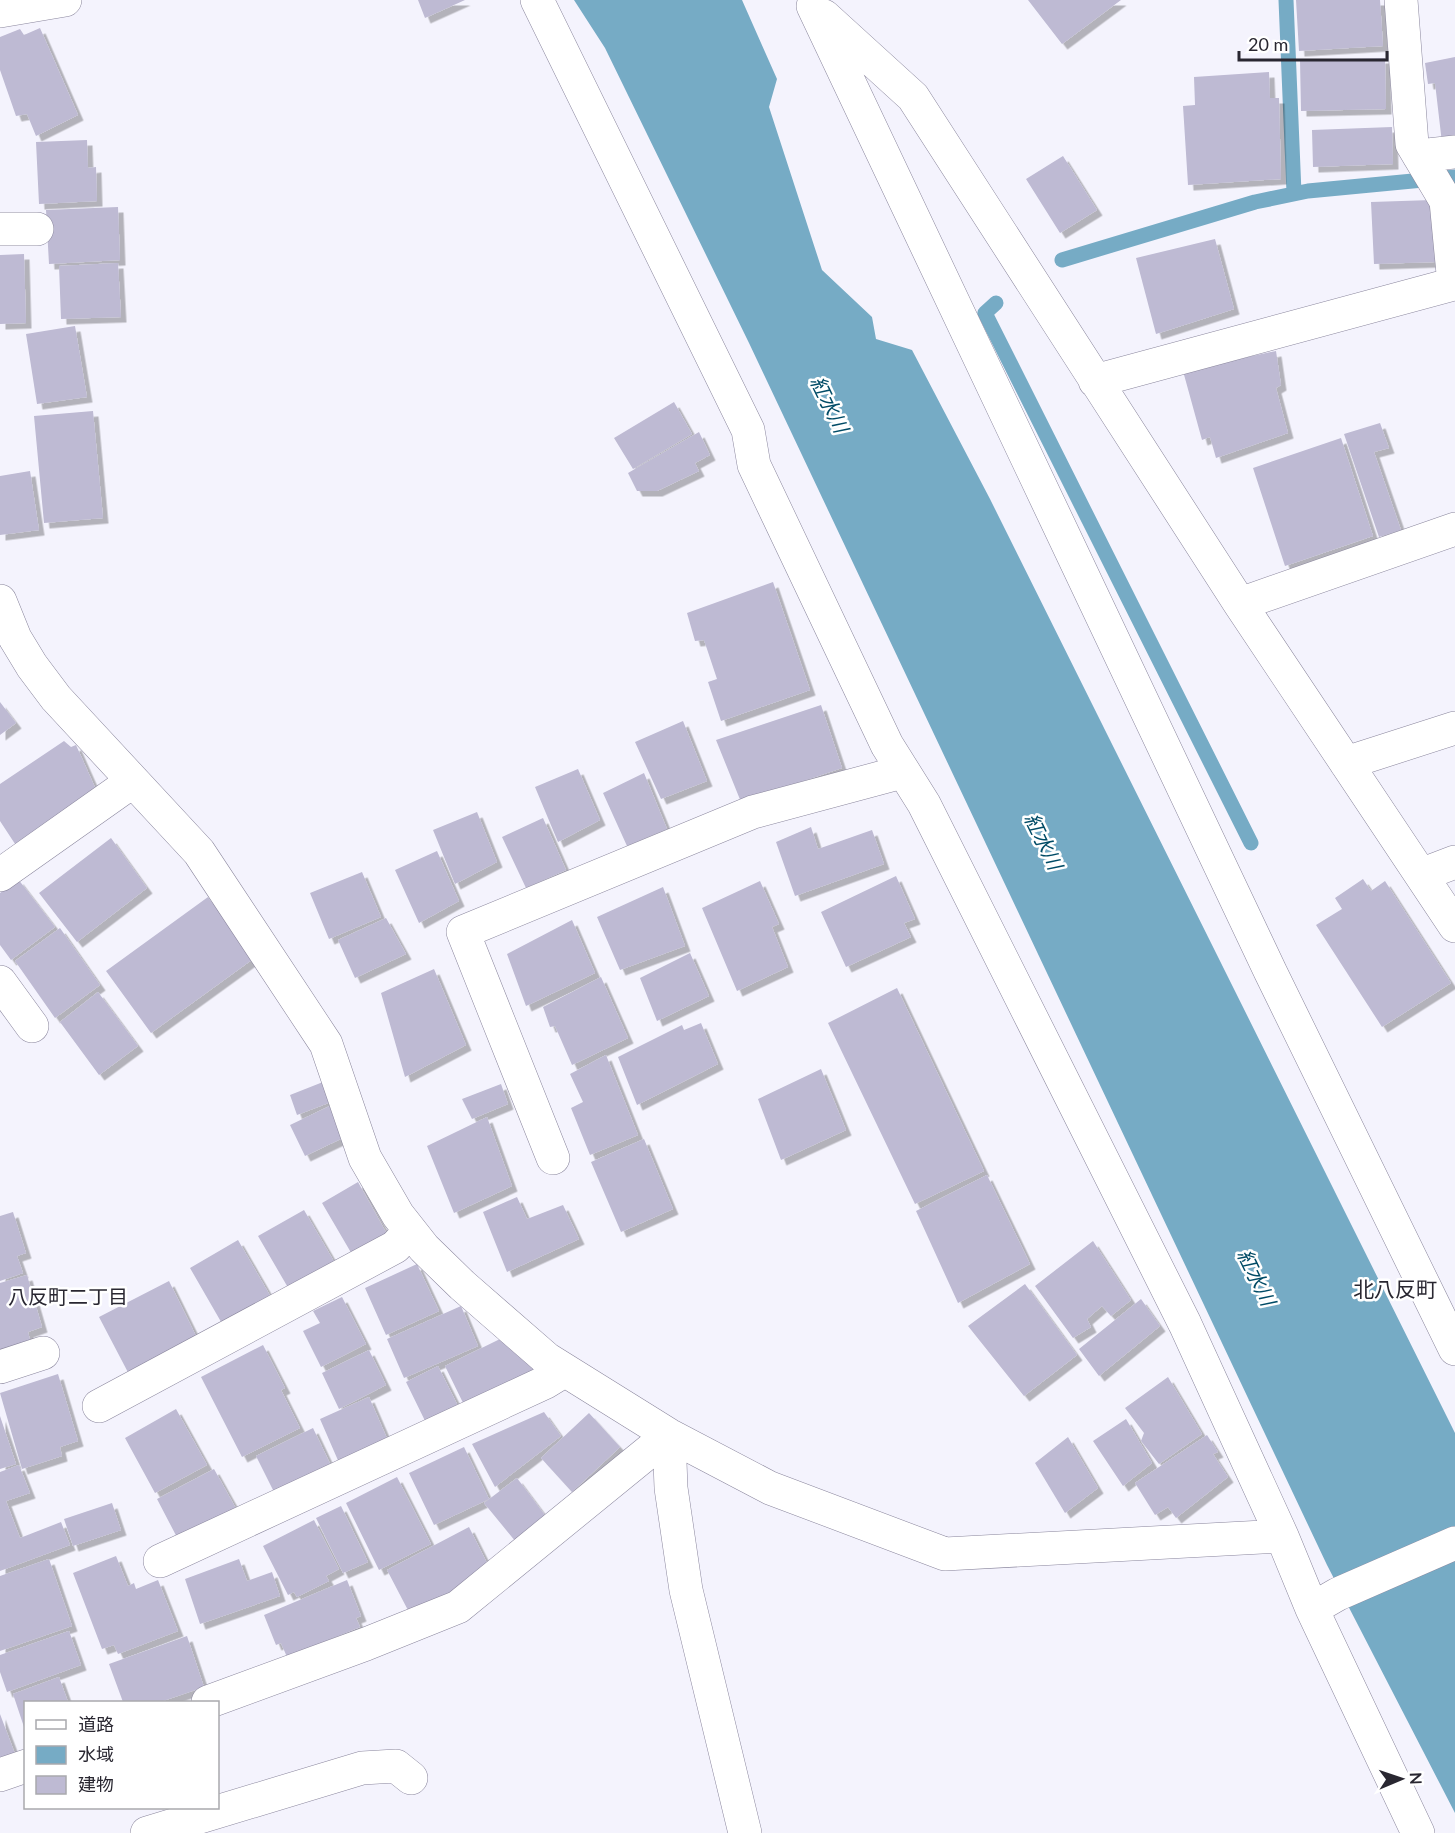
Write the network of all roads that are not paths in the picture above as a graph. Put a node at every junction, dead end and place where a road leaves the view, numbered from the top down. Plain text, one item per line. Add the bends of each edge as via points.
1 (65, 0) edge
2 (537, 0) edge
3 (1401, 0) edge
4 (811, 3) edge
5 (0, 11) edge
6 (1455, 152) edge
7 (1428, 171) junction
8 (0, 229) edge
9 (37, 229) dead end
10 (1095, 381) junction
11 (1455, 529) edge
12 (0, 601) edge
13 (1240, 604) junction
14 (1455, 728) edge
15 (1346, 763) junction
16 (902, 772) junction
17 (133, 781) junction
18 (1455, 862) edge
19 (0, 875) edge
20 (1421, 875) junction
21 (1455, 926) edge
22 (0, 982) edge
23 (33, 1026) dead end
24 (553, 1158) dead end
25 (411, 1231) junction
26 (1455, 1349) edge
27 (43, 1353) dead end
28 (0, 1367) edge
29 (564, 1371) junction
30 (99, 1406) dead end
31 (669, 1435) junction
32 (1282, 1536) junction
33 (1455, 1543) edge
34 (160, 1561) dead end
35 (1325, 1601) junction
36 (210, 1701) edge
37 (24, 1767) edge
38 (0, 1774) edge
39 (411, 1778) dead end
40 (147, 1833) edge
41 (745, 1833) edge
42 (1418, 1833) edge

1 - 5 street
2 - 16 street via 748,430 754,465
3 - 7 street via 1412,144
4 - 10 street via 913,97
4 - 26 street via 1270,971
6 - 7 street
7 - 10 street via 1446,201 1454,284
8 - 9 street
10 - 13 street
11 - 13 street
12 - 17 street via 15,638 44,682
13 - 15 street
14 - 15 street
15 - 20 street
16 - 24 street via 753,812 463,932
16 - 32 street via 930,815 1185,1324
17 - 19 street
17 - 25 street via 199,852 326,1044 365,1158
18 - 20 street
20 - 21 street
22 - 23 street
25 - 29 street via 462,1285
25 - 30 street via 394,1247
27 - 28 street
29 - 31 street
29 - 34 street
31 - 32 street via 771,1488 945,1554
31 - 36 street via 458,1607
31 - 41 street via 670,1488 686,1590
32 - 35 street
33 - 35 street
35 - 42 street
37 - 38 street
39 - 40 street via 396,1766 362,1768

